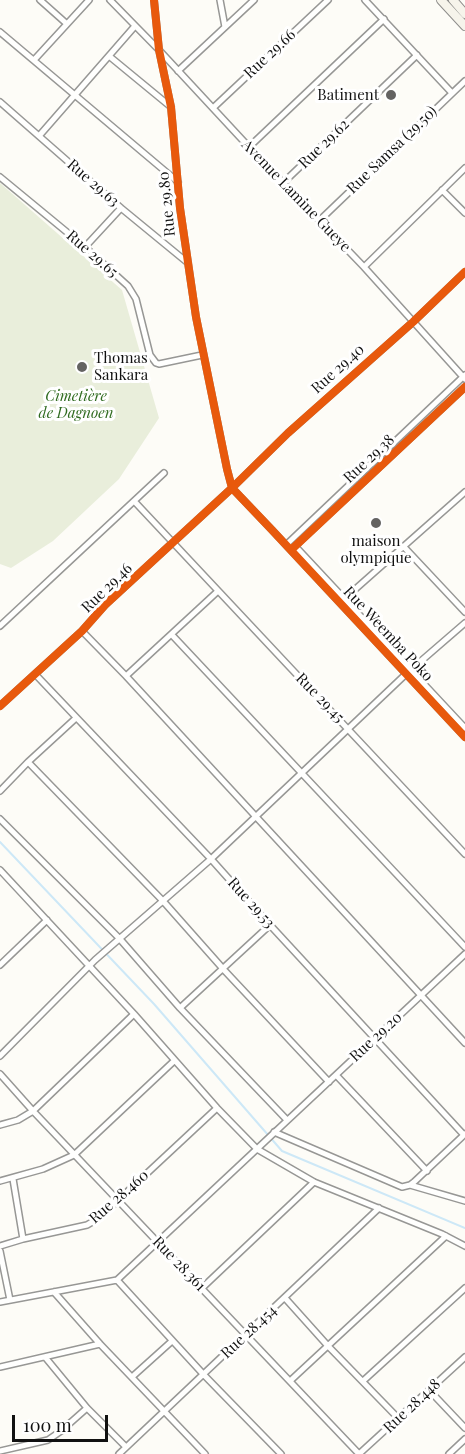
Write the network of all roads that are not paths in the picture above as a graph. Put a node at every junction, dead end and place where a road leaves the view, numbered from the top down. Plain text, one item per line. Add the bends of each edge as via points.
1 (40, 0) edge
2 (89, 0) edge
3 (110, 0) edge
4 (154, 0) edge
5 (220, 0) edge
6 (254, 0) edge
7 (328, 0) edge
8 (365, 0) edge
9 (441, 0) edge
10 (453, 0) edge
11 (465, 14) edge
12 (384, 19) junction
13 (66, 24) junction
14 (135, 26) junction
15 (465, 26) edge
16 (225, 27) junction
17 (0, 32) edge
18 (159, 50) junction
19 (417, 55) junction
20 (109, 56) junction
21 (34, 60) junction
22 (178, 71) junction
23 (465, 81) edge
24 (452, 93) junction
25 (74, 95) junction
26 (0, 102) edge
27 (171, 107) junction
28 (213, 108) junction
29 (39, 136) junction
30 (249, 147) junction
31 (465, 168) edge
32 (0, 177) edge
33 (178, 182) junction
34 (284, 182) junction
35 (442, 190) junction
36 (121, 208) junction
37 (465, 213) edge
38 (320, 220) junction
39 (85, 247) junction
40 (188, 263) junction
41 (364, 267) junction
42 (465, 272) edge
43 (412, 322) junction
44 (202, 355) junction
45 (464, 377) edge
46 (465, 387) edge
47 (164, 473) dead end
48 (232, 488) junction
49 (464, 495) edge
50 (134, 501) junction
51 (173, 543) junction
52 (286, 545) junction
53 (404, 547) junction
54 (293, 548) junction
55 (218, 591) junction
56 (342, 601) junction
57 (465, 612) edge
58 (465, 623) edge
59 (0, 626) edge
60 (82, 631) junction
61 (172, 635) junction
62 (408, 672) junction
63 (35, 674) junction
64 (126, 676) junction
65 (0, 706) edge
66 (75, 718) junction
67 (465, 718) edge
68 (458, 725) junction
69 (465, 728) edge
70 (349, 729) junction
71 (465, 737) edge
72 (28, 762) junction
73 (302, 773) junction
74 (0, 791) edge
75 (255, 816) junction
76 (0, 819) edge
77 (465, 854) edge
78 (211, 859) junction
79 (1, 875) edge
80 (163, 901) junction
81 (47, 920) junction
82 (270, 925) junction
83 (117, 940) junction
84 (465, 947) edge
85 (465, 954) edge
86 (0, 965) edge
87 (89, 966) junction
88 (223, 969) junction
89 (421, 995) junction
90 (180, 1008) junction
91 (134, 1014) junction
92 (376, 1038) junction
93 (465, 1043) edge
94 (0, 1056) edge
95 (174, 1061) junction
96 (0, 1074) edge
97 (336, 1075) junction
98 (329, 1082) junction
99 (217, 1108) junction
100 (33, 1111) junction
101 (287, 1120) junction
102 (0, 1125) edge
103 (273, 1133) junction
104 (465, 1135) edge
105 (257, 1149) junction
106 (74, 1155) junction
107 (427, 1171) junction
108 (12, 1179) junction
109 (0, 1181) edge
110 (314, 1182) junction
111 (410, 1185) junction
112 (118, 1199) junction
113 (465, 1201) edge
114 (379, 1208) junction
115 (446, 1236) junction
116 (23, 1239) junction
117 (158, 1242) junction
118 (0, 1246) edge
119 (465, 1246) edge
120 (0, 1251) edge
121 (117, 1280) junction
122 (202, 1288) junction
123 (465, 1288) edge
124 (54, 1292) junction
125 (285, 1298) junction
126 (10, 1300) junction
127 (0, 1302) edge
128 (246, 1335) junction
129 (172, 1341) junction
130 (100, 1344) junction
131 (328, 1346) junction
132 (45, 1357) junction
133 (465, 1357) edge
134 (0, 1367) edge
135 (204, 1375) junction
136 (132, 1377) junction
137 (291, 1381) junction
138 (363, 1381) junction
139 (429, 1390) junction
140 (87, 1408) junction
141 (164, 1411) junction
142 (399, 1419) junction
143 (465, 1428) edge
144 (465, 1439) edge
145 (126, 1447) junction
146 (0, 1449) edge
147 (119, 1454) edge
148 (205, 1454) edge
149 (281, 1454) edge
150 (359, 1454) edge
151 (449, 1454) edge

1 - 13 street
2 - 13 street
3 - 14 street, Avenue Lamine Gueye
4 - 18 street
5 - 16 street
6 - 16 street
7 - 28 street, Rue 29.66
8 - 12 street
9 - 15 main road
10 - 11 main road
12 - 19 street
12 - 30 street
13 - 21 street
14 - 18 street, Avenue Lamine Gueye
14 - 20 street
16 - 22 street
17 - 21 street
18 - 22 street, Avenue Lamine Gueye
18 - 27 street, Rue 29.80
19 - 24 street
19 - 34 street, Rue 29.62
20 - 25 street
20 - 27 street
21 - 25 street
22 - 28 street, Avenue Lamine Gueye
23 - 24 street, Rue Samsa (29.50)
24 - 38 street, Rue Samsa (29.50)
25 - 29 street
25 - 33 street
26 - 29 street, Rue 29.63
27 - 33 street, Rue 29.80
28 - 30 street, Avenue Lamine Gueye
29 - 36 street, Rue 29.63
30 - 34 street, Avenue Lamine Gueye
31 - 35 street
32 - 39 street, Rue 29.65
33 - 40 street, Rue 29.80
34 - 38 street, Avenue Lamine Gueye
35 - 37 street
35 - 41 street
36 - 39 street
36 - 40 street, Rue 29.63
38 - 41 street, Avenue Lamine Gueye
39 - 44 street, Rue 29.65 via 134,293 150,355 156,363
40 - 44 street, Rue 29.80
41 - 43 street, Avenue Lamine Gueye
42 - 43 street, Rue 29.40
43 - 45 street, Avenue Lamine Gueye
43 - 48 street, Rue 29.40
44 - 48 street, Rue 29.80
45 - 52 street
46 - 54 street, Rue 29.38
47 - 50 street
48 - 51 street, Rue 29.46
48 - 52 street, Rue Weemba Poko
49 - 53 street
50 - 51 street, Rue 29.45
50 - 59 street
51 - 55 street, Rue 29.45
51 - 60 street, Rue 29.46
52 - 54 street, Rue Weemba Poko
53 - 56 street
53 - 57 street
54 - 56 street, Rue Weemba Poko
55 - 61 street
55 - 70 street, Rue 29.45
56 - 62 street, Rue Weemba Poko
58 - 62 street
60 - 63 street, Rue 29.46
60 - 64 street
61 - 64 street
61 - 73 street
62 - 68 street, Rue Weemba Poko
62 - 70 street
63 - 65 street, Rue 29.46
63 - 66 street, Rue 29.53
64 - 75 street
66 - 72 street
66 - 78 street, Rue 29.53
67 - 68 street
68 - 69 street, Rue Weemba Poko
68 - 71 street, Rue Weemba Poko
70 - 73 street
70 - 77 street, Rue 29.45
72 - 74 street
72 - 80 street
73 - 75 street
73 - 84 street
75 - 78 street
75 - 89 street
76 - 83 street
78 - 80 street
78 - 82 street, Rue 29.53
79 - 81 street
80 - 83 street
80 - 88 street
81 - 86 street
81 - 87 street
82 - 88 street
82 - 92 street, Rue 29.53
83 - 87 street
83 - 90 street
85 - 89 street, Rue 29.20
87 - 91 street
87 - 94 street
88 - 90 street
88 - 98 street
89 - 92 street, Rue 29.20
89 - 93 street
90 - 101 street
91 - 95 street
91 - 100 street
92 - 97 street, Rue 29.20
92 - 104 street, Rue 29.53
95 - 99 street
95 - 106 street
96 - 100 street, Rue 28.361
97 - 98 street, Rue 29.20
97 - 107 street
98 - 101 street, Rue 29.20
99 - 105 street
99 - 112 street, Rue 28.460
100 - 102 street
100 - 106 street, Rue 28.361
101 - 103 street, Rue 29.20
103 - 105 street
103 - 111 street via 402,1187
104 - 107 street
105 - 110 street
105 - 117 street
106 - 108 street
106 - 112 street, Rue 28.361
107 - 111 street
108 - 109 street
108 - 116 street
110 - 114 street
110 - 122 street
111 - 113 street
112 - 116 street, Rue 28.460 via 87,1225
112 - 117 street, Rue 28.361
114 - 115 street
114 - 125 street, Rue 28.454
115 - 119 street
115 - 131 street
116 - 118 street, Rue 28.460
117 - 121 street
117 - 122 street, Rue 28.361
120 - 126 street
121 - 124 street
121 - 129 street
122 - 128 street, Rue 28.361
123 - 138 street
124 - 126 street
124 - 130 street
125 - 128 street, Rue 28.454
125 - 131 street
126 - 127 street
128 - 135 street, Rue 28.454
128 - 137 street, Rue 28.361
129 - 135 street
129 - 136 street
130 - 132 street
130 - 136 street
131 - 137 street
131 - 138 street
132 - 134 street
132 - 140 street
133 - 139 street, Rue 28.448
135 - 141 street, Rue 28.454
135 - 149 street
136 - 141 street
137 - 150 street, Rue 28.361
138 - 142 street
139 - 142 street, Rue 28.448
139 - 143 street
140 - 145 street
140 - 146 street via 48,1440
141 - 145 street, Rue 28.454
141 - 148 street
142 - 150 street, Rue 28.448
144 - 151 street
145 - 147 street, Rue 28.454

